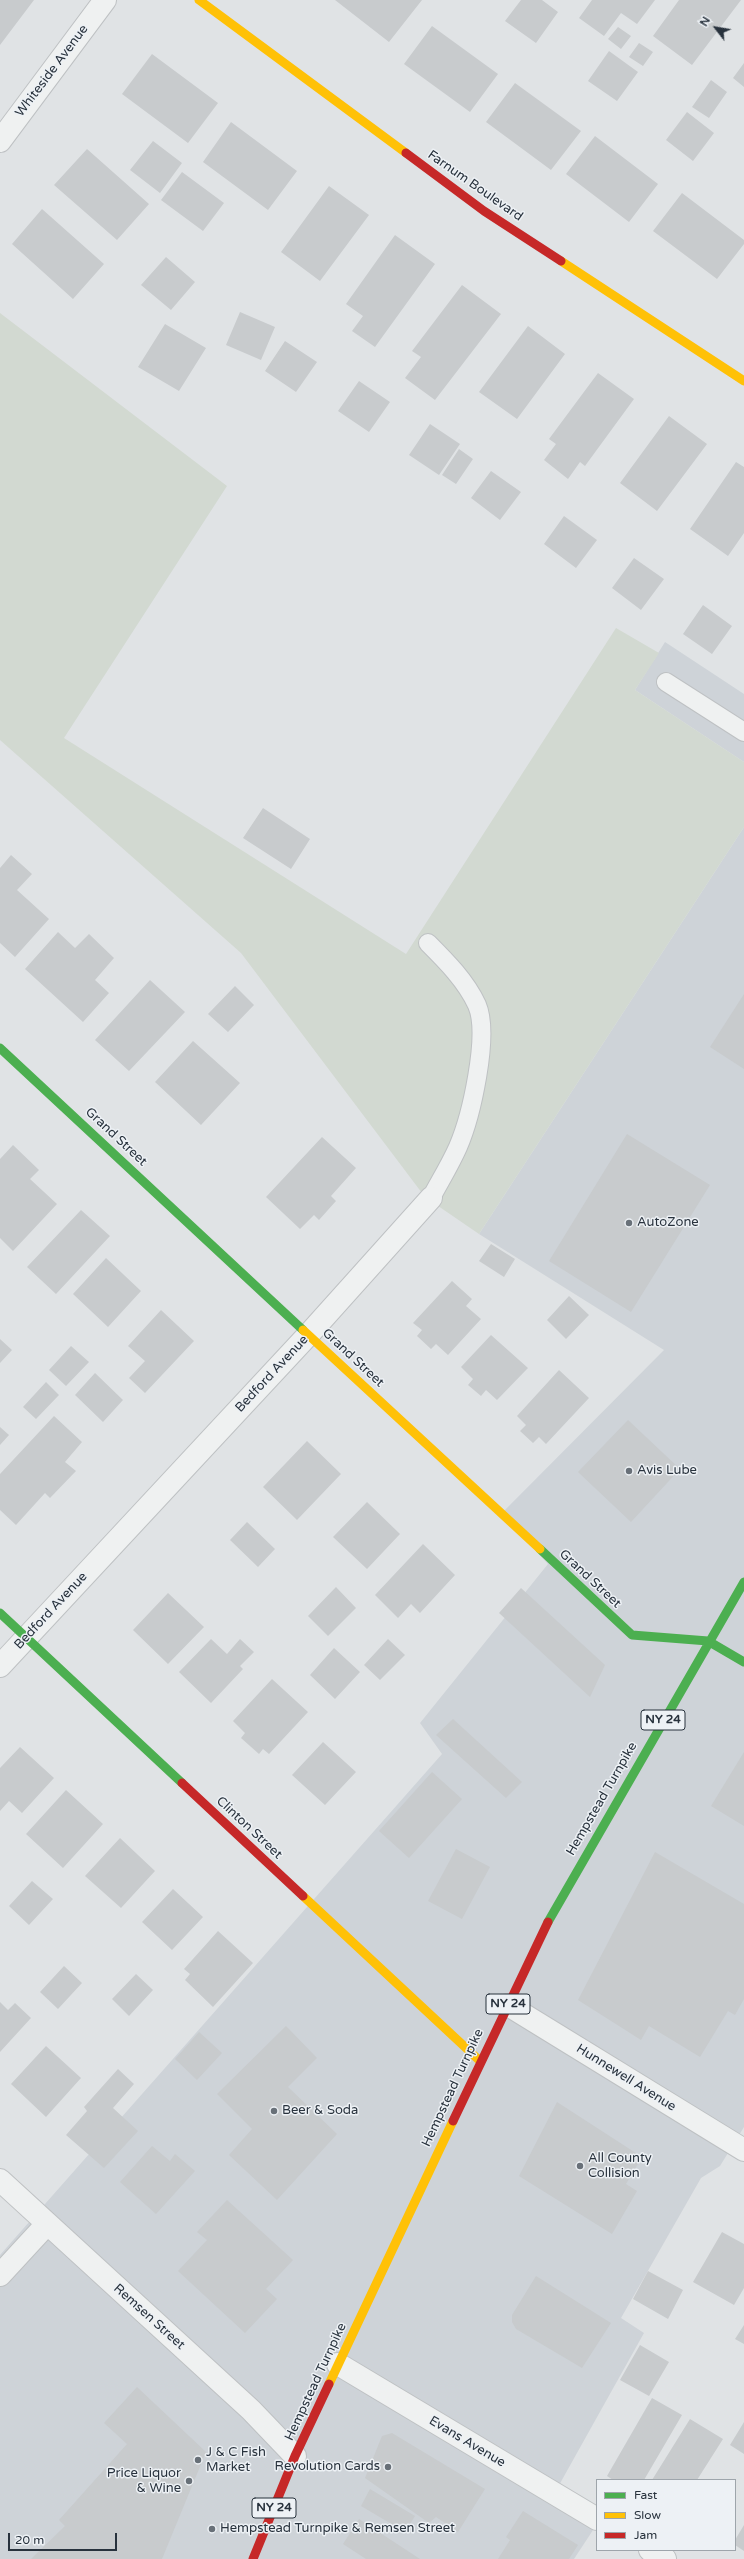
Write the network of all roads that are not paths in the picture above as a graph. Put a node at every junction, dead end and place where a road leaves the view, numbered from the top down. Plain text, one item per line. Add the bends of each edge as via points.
1 (105, 0) edge
2 (198, 0) edge
3 (0, 141) edge
4 (744, 382) edge
5 (666, 682) dead end
6 (744, 732) edge
7 (428, 943) dead end
8 (0, 1048) edge
9 (431, 1198) joint
10 (308, 1334) junction
11 (744, 1582) edge
12 (0, 1613) edge
13 (26, 1638) junction
14 (708, 1641) junction
15 (744, 1662) edge
16 (0, 1666) edge
17 (508, 2005) junction
18 (480, 2061) junction
19 (744, 2150) edge
20 (0, 2180) edge
21 (47, 2224) junction
22 (0, 2275) edge
23 (338, 2364) junction
24 (295, 2456) junction
25 (596, 2518) edge
26 (652, 2551) edge
27 (253, 2559) edge
28 (665, 2559) edge

1 - 3 street, Whiteside Avenue
2 - 4 street, Farnum Boulevard via 484,211
5 - 6 lane
7 - 9 lane, Bedford Avenue via 454,970 477,1006 482,1050 471,1104 458,1146
8 - 10 street, Grand Street
9 - 10 street, Bedford Avenue
10 - 13 street, Bedford Avenue
10 - 14 street, Grand Street via 632,1635
11 - 14 street, Hempstead Turnpike / NY 24
12 - 13 street, Clinton Street
13 - 16 street, Bedford Avenue
13 - 18 street, Clinton Street
14 - 15 street
14 - 17 street, Hempstead Turnpike / NY 24 via 555,1907
17 - 18 street, Hempstead Turnpike / NY 24
17 - 19 street, Hunnewell Avenue
18 - 23 street, Hempstead Turnpike / NY 24
20 - 21 street, Remsen Street
21 - 22 street
21 - 24 street, Remsen Street via 251,2410
23 - 24 street, Hempstead Turnpike / NY 24
23 - 25 street, Evans Avenue
24 - 27 street, Hempstead Turnpike / NY 24
26 - 28 street

